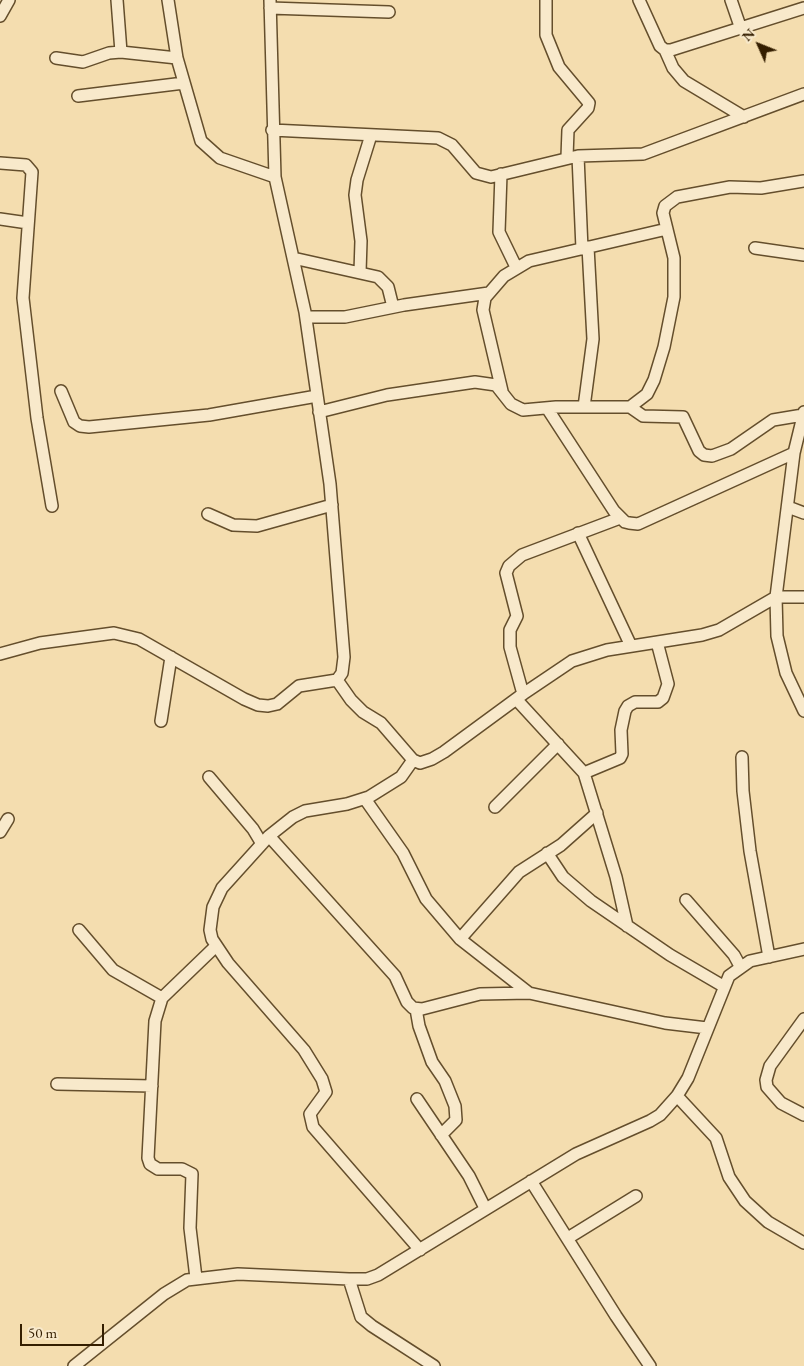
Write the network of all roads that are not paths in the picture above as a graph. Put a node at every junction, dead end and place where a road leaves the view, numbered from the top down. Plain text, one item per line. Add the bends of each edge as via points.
1 (9, 0) edge
2 (117, 0) edge
3 (168, 0) edge
4 (546, 0) edge
5 (639, 0) edge
6 (732, 0) edge
7 (270, 4) edge
8 (804, 8) edge
9 (389, 12) dead end
10 (0, 16) edge
11 (741, 29) junction
12 (665, 50) junction
13 (121, 52) junction
14 (56, 58) dead end
15 (177, 58) junction
16 (184, 83) junction
17 (804, 94) edge
18 (78, 96) dead end
19 (744, 117) junction
20 (272, 130) junction
21 (371, 135) junction
22 (573, 157) junction
23 (0, 164) edge
24 (500, 174) junction
25 (275, 177) junction
26 (804, 181) edge
27 (14, 221) edge
28 (667, 229) junction
29 (585, 248) junction
30 (755, 248) dead end
31 (804, 255) edge
32 (293, 258) junction
33 (516, 267) junction
34 (360, 272) junction
35 (489, 293) junction
36 (392, 307) junction
37 (306, 317) junction
38 (61, 391) dead end
39 (502, 391) junction
40 (317, 396) junction
41 (584, 407) junction
42 (630, 407) junction
43 (546, 408) junction
44 (319, 412) junction
45 (804, 413) edge
46 (794, 453) junction
47 (332, 505) junction
48 (52, 506) dead end
49 (788, 507) junction
50 (804, 513) edge
51 (208, 514) dead end
52 (620, 518) junction
53 (578, 533) junction
54 (776, 597) junction
55 (804, 598) edge
56 (657, 642) junction
57 (631, 646) junction
58 (0, 654) edge
59 (171, 657) junction
60 (337, 680) junction
61 (519, 697) junction
62 (804, 711) edge
63 (161, 721) dead end
64 (558, 744) junction
65 (742, 757) dead end
66 (413, 760) junction
67 (584, 773) junction
68 (209, 777) dead end
69 (365, 799) junction
70 (495, 807) dead end
71 (597, 813) junction
72 (8, 819) dead end
73 (0, 832) edge
74 (265, 840) junction
75 (547, 853) junction
76 (686, 900) dead end
77 (627, 926) junction
78 (79, 930) dead end
79 (460, 939) junction
80 (216, 946) junction
81 (804, 949) edge
82 (769, 957) junction
83 (740, 966) junction
84 (723, 986) junction
85 (529, 993) junction
86 (162, 998) junction
87 (416, 1009) junction
88 (804, 1019) edge
89 (707, 1028) junction
90 (57, 1084) dead end
91 (152, 1086) junction
92 (677, 1096) junction
93 (417, 1099) dead end
94 (804, 1115) edge
95 (441, 1135) junction
96 (531, 1182) junction
97 (636, 1196) dead end
98 (485, 1208) junction
99 (568, 1238) junction
100 (804, 1243) edge
101 (420, 1250) junction
102 (196, 1278) junction
103 (350, 1279) junction
104 (74, 1366) edge
105 (434, 1366) edge
106 (650, 1366) edge

1 - 10 street
2 - 13 street
3 - 15 street
4 - 22 street via 546,35 559,67 589,102 588,108 568,130
5 - 12 street via 656,39
6 - 11 street
7 - 9 street
7 - 20 street
8 - 11 street
11 - 12 street
12 - 19 street via 673,68 684,80
13 - 14 street via 83,62
13 - 15 street
15 - 16 street
16 - 18 street
16 - 25 street via 204,146 220,158
17 - 19 street
19 - 22 street via 643,154
20 - 21 street
20 - 25 street
21 - 24 street via 444,140 476,173 482,176
21 - 34 street via 356,180
22 - 24 street
22 - 29 street
23 - 27 street via 26,165 32,172
24 - 33 street via 499,232
25 - 32 street
26 - 28 street via 761,188 730,187 677,197 665,206 663,213
27 - 48 street via 37,418
28 - 29 street
28 - 42 street via 674,258 674,297 664,347 647,394
29 - 33 street
29 - 41 street via 593,338
30 - 31 street
32 - 34 street
32 - 37 street
33 - 35 street
34 - 36 street via 385,281
35 - 36 street
35 - 39 street via 483,310
36 - 37 street via 345,316
37 - 40 street
38 - 40 street via 74,422 90,427 209,415
39 - 43 street via 517,408
39 - 44 street via 489,382 475,382 387,395
40 - 44 street
41 - 42 street
41 - 43 street
42 - 45 street via 643,416 683,417 699,451 712,456 731,448 773,420
43 - 52 street
44 - 47 street
45 - 46 street
46 - 49 street
46 - 52 street via 638,524
47 - 51 street via 257,526 233,525
47 - 60 street via 344,657 342,673
49 - 50 street
49 - 54 street
52 - 53 street
53 - 57 street
53 - 61 street via 522,555 513,561 506,573 517,616 510,630 510,647
54 - 55 street
54 - 56 street via 719,630
54 - 62 street via 777,636 786,673
56 - 57 street
56 - 67 street via 668,684 663,698 658,702 635,702 628,706 621,730 620,758
57 - 61 street via 572,661
58 - 59 street via 45,642 114,633 139,639
59 - 60 street via 258,705 277,704 299,686
59 - 63 street
60 - 66 street via 351,700 381,723
61 - 64 street
61 - 66 street via 432,760 420,763
64 - 67 street
64 - 70 street
65 - 82 street via 750,851
66 - 69 street via 401,777
67 - 71 street
68 - 74 street
69 - 74 street via 305,811 292,817
69 - 79 street via 403,852 422,893
71 - 75 street
71 - 77 street
72 - 73 street
74 - 80 street via 233,875 212,907 210,930
74 - 87 street via 395,976 407,1002
75 - 77 street via 572,886
75 - 79 street via 519,872
76 - 83 street
77 - 84 street
78 - 86 street via 113,970
79 - 85 street
80 - 86 street
80 - 101 street via 304,1050 322,1079 326,1092 310,1114 313,1127
81 - 82 street
82 - 83 street
83 - 84 street
84 - 89 street
85 - 87 street via 480,994
85 - 89 street
86 - 91 street via 155,1021
87 - 95 street via 432,1062 445,1081 455,1106 456,1120
88 - 94 street via 770,1066 766,1080 767,1087 781,1103
89 - 92 street via 688,1078
90 - 91 street
91 - 102 street via 148,1158 150,1164 158,1169 182,1169 192,1174 190,1228
92 - 96 street via 650,1121 576,1154
92 - 100 street via 716,1138 729,1177 745,1201 768,1222
93 - 95 street
95 - 98 street
96 - 98 street
96 - 99 street
97 - 99 street
98 - 101 street
99 - 106 street
101 - 103 street via 378,1275
102 - 103 street via 238,1274
102 - 104 street via 164,1294
103 - 105 street via 361,1317

